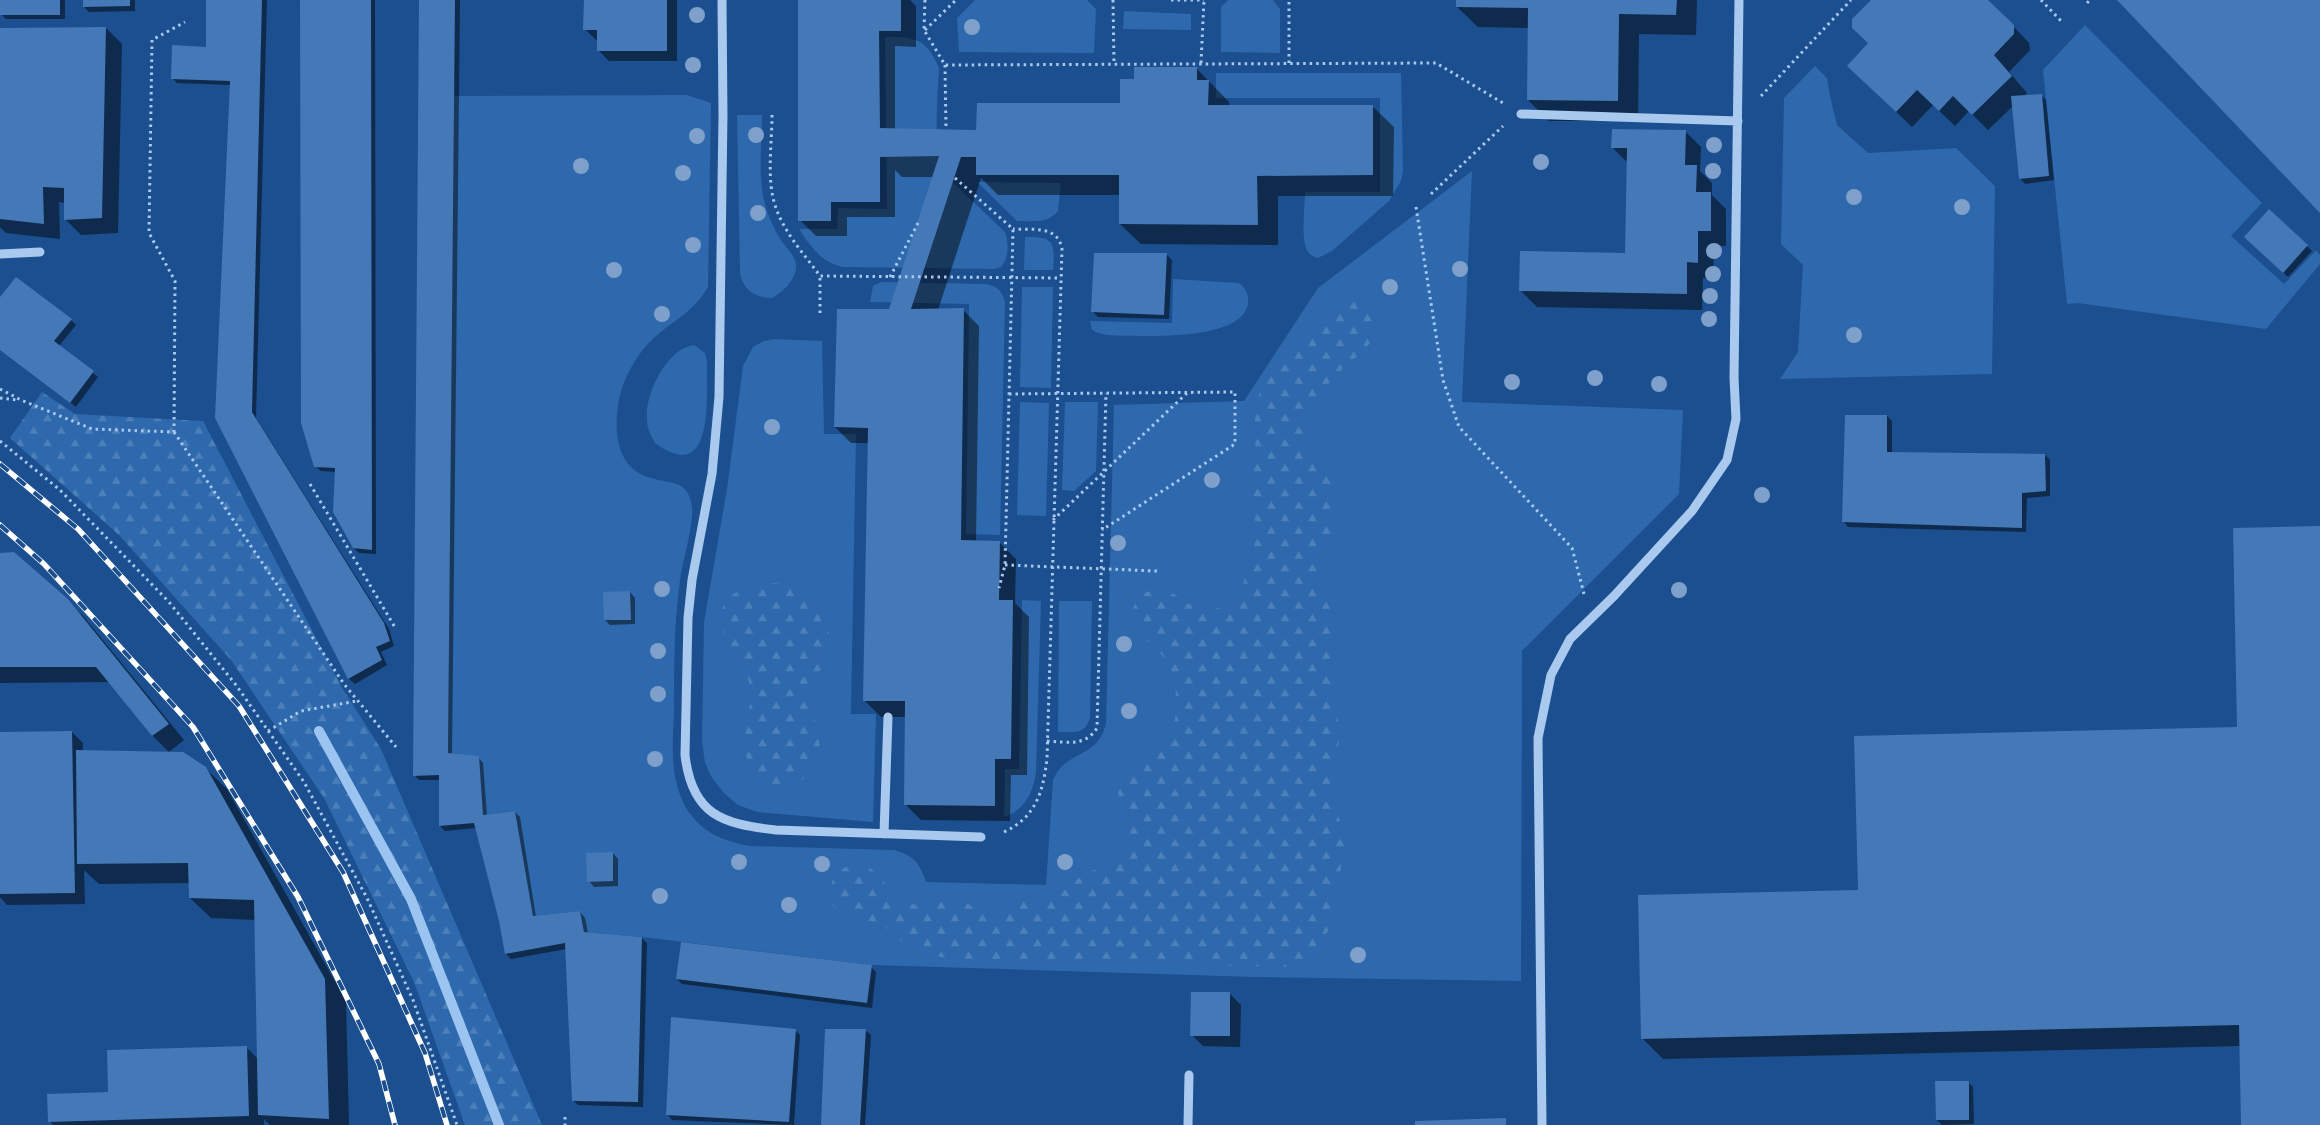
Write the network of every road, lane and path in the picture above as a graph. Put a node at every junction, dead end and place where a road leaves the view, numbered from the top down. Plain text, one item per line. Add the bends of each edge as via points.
1 (722, 0) edge
2 (925, 0) edge
3 (956, 0) edge
4 (1113, 0) edge
5 (1171, 0) edge
6 (1204, 0) edge
7 (1289, 0) edge
8 (1740, 0) edge
9 (1852, 0) edge
10 (2041, 0) edge
11 (185, 22) dead end
12 (2063, 23) dead end
13 (924, 30) junction
14 (1114, 63) junction
15 (1201, 63) junction
16 (1289, 63) junction
17 (945, 64) junction
18 (1520, 113) junction
19 (772, 115) dead end
20 (1738, 121) junction
21 (946, 130) dead end
22 (955, 178) dead end
23 (1431, 194) dead end
24 (1416, 207) dead end
25 (918, 223) dead end
26 (1013, 230) junction
27 (40, 252) dead end
28 (0, 254) edge
29 (820, 276) junction
30 (890, 277) junction
31 (1061, 278) junction
32 (1012, 279) junction
33 (820, 313) dead end
34 (0, 389) edge
35 (1189, 392) junction
36 (1106, 393) junction
37 (1009, 394) junction
38 (1058, 394) junction
39 (0, 398) edge
40 (21, 400) junction
41 (174, 432) junction
42 (0, 441) edge
43 (1103, 473) junction
44 (310, 484) dead end
45 (1053, 521) junction
46 (1102, 530) junction
47 (1005, 565) junction
48 (1051, 567) junction
49 (1101, 569) junction
50 (1157, 572) dead end
51 (999, 588) dead end
52 (1590, 619) junction
53 (396, 629) dead end
54 (358, 701) junction
55 (888, 717) dead end
56 (268, 731) junction
57 (1047, 741) junction
58 (396, 746) dead end
59 (884, 834) junction
60 (981, 837) joint
61 (1189, 1075) dead end
62 (565, 1116) dead end
63 (457, 1125) edge
64 (565, 1125) edge
65 (1188, 1125) edge
66 (1542, 1125) edge

1 - 59 lane via 719,397 712,474 688,618 685,755 688,777 696,796 710,811 745,827
2 - 13 path
3 - 13 path
4 - 14 path
5 - 6 path
6 - 15 path
7 - 16 path
8 - 20 lane
9 - 20 path
10 - 12 path
11 - 41 path via 152,40 149,233 175,282
13 - 17 path
14 - 15 path
14 - 17 path
15 - 16 path
16 - 18 path via 1436,63
17 - 21 path
18 - 20 lane
18 - 23 path
19 - 29 path via 771,177 775,207 787,232
20 - 52 lane via 1736,420 1727,460 1692,511
22 - 26 path
24 - 52 path via 1443,380 1459,427 1572,548
25 - 30 path
26 - 31 path via 1044,230 1057,236 1062,249
26 - 32 path
27 - 28 lane
29 - 30 path
29 - 33 path
30 - 32 path
31 - 32 path
31 - 38 path
32 - 37 path
34 - 40 path
35 - 36 path
35 - 43 path
35 - 46 path via 1236,392 1235,444
36 - 38 path
36 - 43 path
37 - 38 path
37 - 47 path
38 - 45 path
39 - 40 path
40 - 41 path via 92,429
41 - 54 path
42 - 56 path via 60,490 169,602 236,685
43 - 45 path
43 - 46 path
44 - 53 path
45 - 48 path
46 - 49 path
47 - 48 path
47 - 51 path
48 - 49 path
48 - 57 path
49 - 50 path
49 - 57 path via 1097,728 1084,741
52 - 66 lane via 1570,639 1551,675 1538,738
54 - 56 path via 301,711
54 - 58 path
55 - 59 lane
56 - 63 path via 304,782 367,898 413,1000
57 - 60 path via 1044,781 1028,816 1001,834
59 - 60 lane
61 - 65 lane
62 - 64 path

